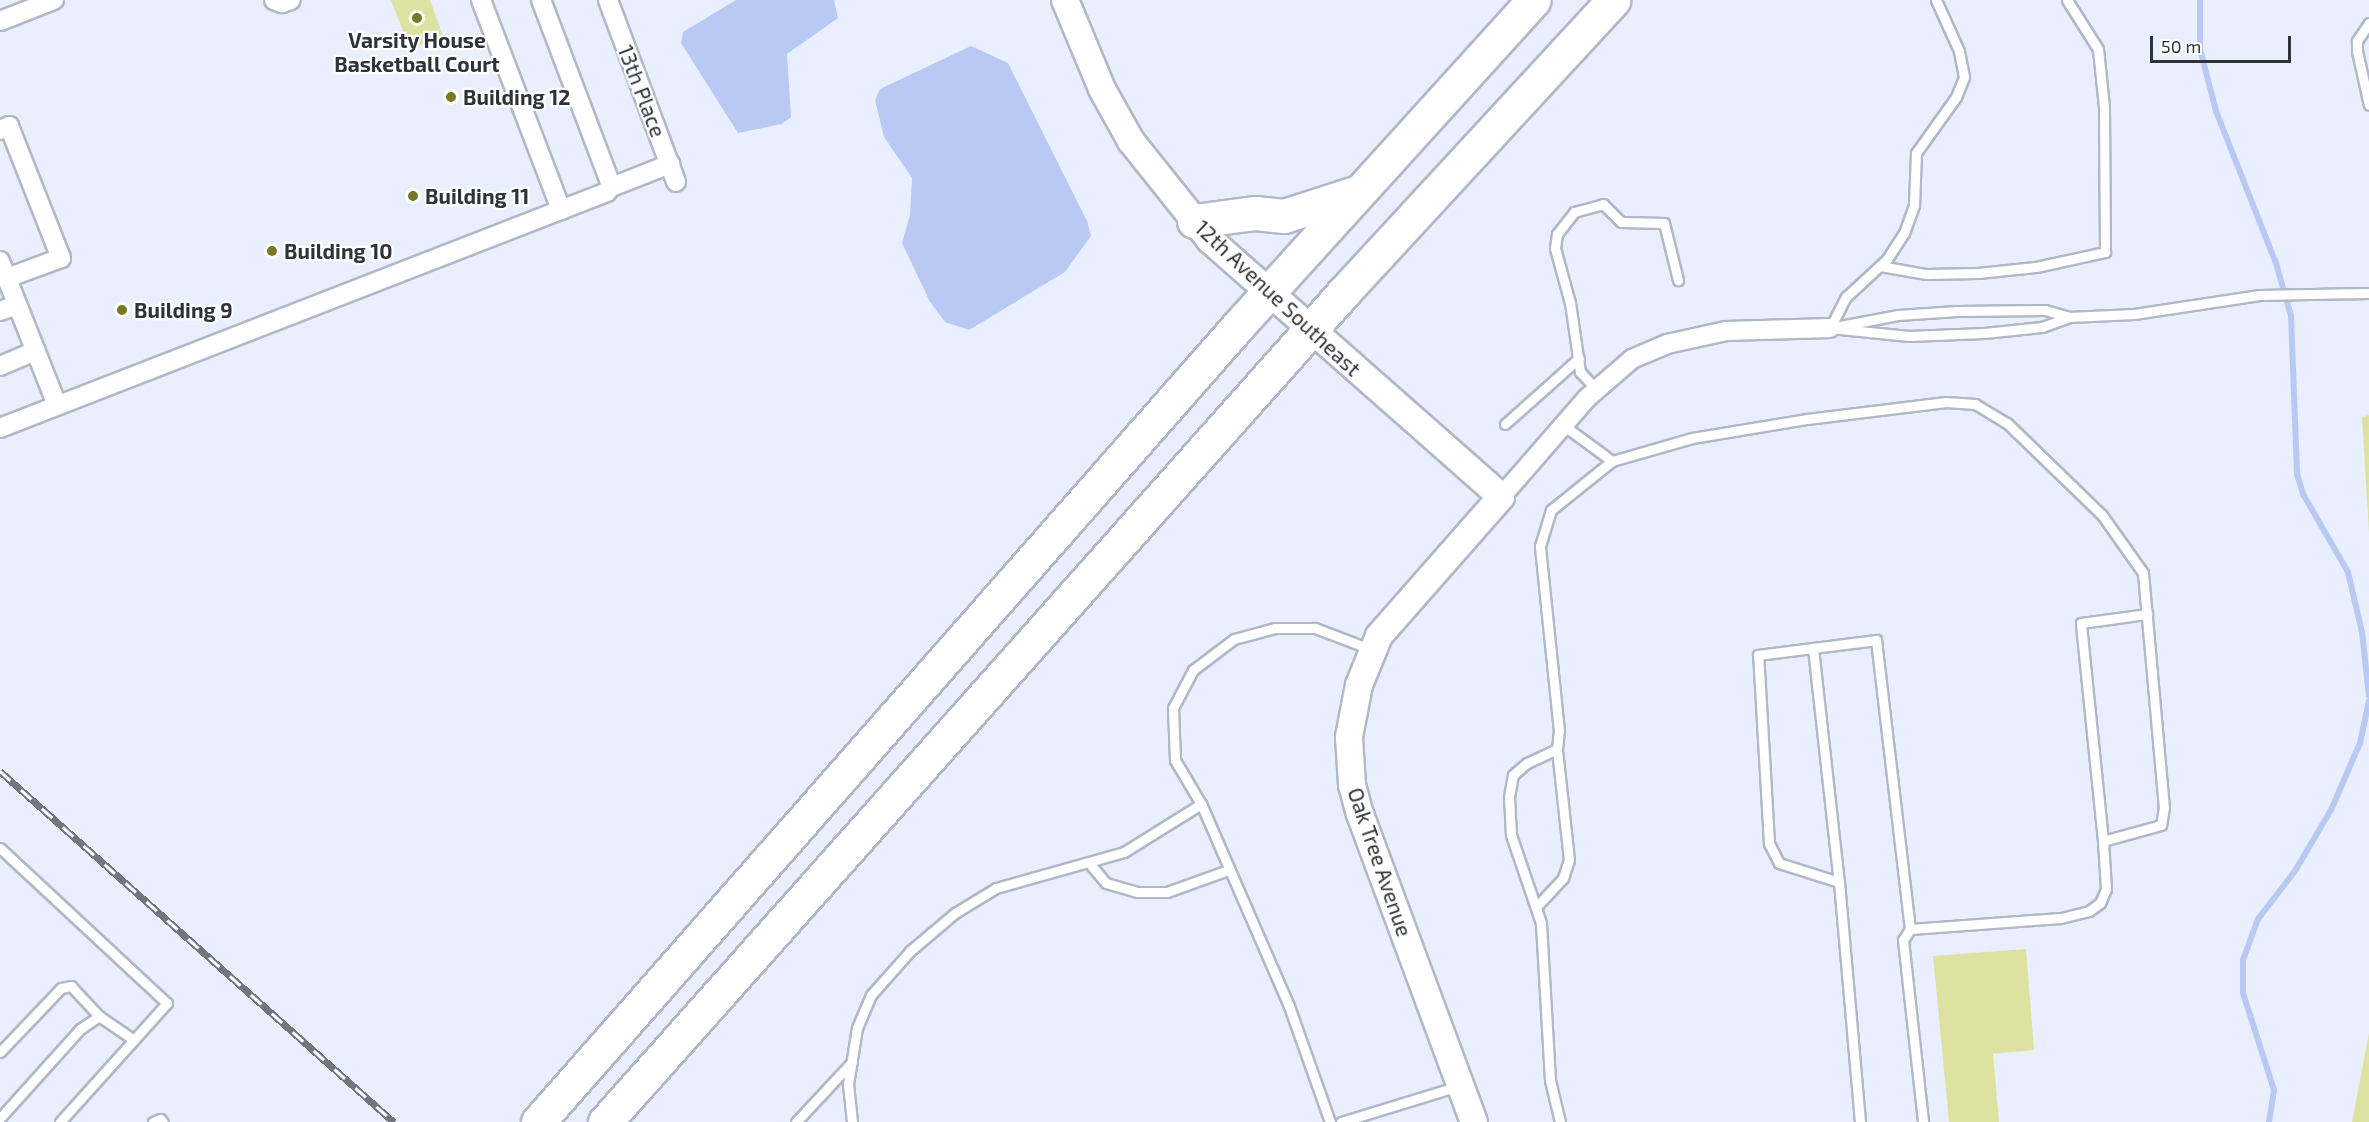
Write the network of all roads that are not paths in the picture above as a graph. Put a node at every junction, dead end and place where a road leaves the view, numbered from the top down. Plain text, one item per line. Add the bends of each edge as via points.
1 (54, 0) edge
2 (274, 0) edge
3 (291, 0) edge
4 (481, 0) edge
5 (541, 0) edge
6 (608, 0) edge
7 (1065, 0) edge
8 (1534, 0) edge
9 (1613, 0) edge
10 (1936, 0) edge
11 (2067, 0) edge
12 (0, 21) edge
13 (2369, 23) edge
14 (2369, 105) edge
15 (0, 130) edge
16 (670, 164) junction
17 (676, 182) dead end
18 (609, 188) junction
19 (1362, 191) junction
20 (561, 210) junction
21 (1194, 221) junction
22 (1880, 266) junction
23 (3, 270) edge
24 (1678, 280) dead end
25 (1269, 293) junction
26 (2369, 293) edge
27 (17, 305) junction
28 (0, 311) edge
29 (2069, 317) junction
30 (1830, 328) junction
31 (1310, 331) junction
32 (36, 351) junction
33 (1579, 358) junction
34 (0, 366) edge
35 (1596, 389) junction
36 (57, 405) junction
37 (1505, 424) dead end
38 (1563, 424) junction
39 (0, 428) edge
40 (1612, 461) junction
41 (1501, 497) junction
42 (2147, 614) junction
43 (1812, 648) junction
44 (1372, 650) junction
45 (1557, 749) junction
46 (1201, 804) junction
47 (2103, 841) junction
48 (0, 848) edge
49 (1090, 864) junction
50 (1228, 870) junction
51 (1839, 882) junction
52 (1536, 907) junction
53 (1910, 929) junction
54 (99, 1016) junction
55 (134, 1040) junction
56 (0, 1052) edge
57 (852, 1062) junction
58 (1460, 1086) junction
59 (0, 1118) edge
60 (60, 1122) edge
61 (153, 1122) edge
62 (163, 1122) edge
63 (538, 1122) edge
64 (605, 1122) edge
65 (796, 1122) edge
66 (852, 1122) edge
67 (1330, 1122) edge
68 (1341, 1122) edge
69 (1474, 1122) edge
70 (1560, 1122) edge
71 (1860, 1122) edge
72 (1923, 1122) edge

1 - 12 street
2 - 3 street
4 - 20 street
5 - 18 street
6 - 16 street, 13th Place
7 - 21 street, 12th Avenue Southeast via 1118,119 1145,161
8 - 19 highway
9 - 31 highway
10 - 22 lane via 1959,51 1964,77 1956,97 1916,153 1914,205 1904,233
11 - 22 lane via 2098,49 2104,107 2105,252 2036,267 1978,273 1926,274
13 - 14 lane via 2357,41
15 - 23 street via 9,126 61,258
16 - 17 street, 13th Place
16 - 18 street
18 - 20 street
19 - 21 highway via 1284,216 1255,213
19 - 25 highway
20 - 36 street
21 - 25 street, 12th Avenue Southeast
22 - 30 lane via 1846,297
23 - 27 street
24 - 33 lane via 1664,223 1621,222 1603,204 1574,212 1557,234 1554,248 1570,303
25 - 31 street, 12th Avenue Southeast
25 - 63 highway
26 - 29 lane via 2301,293 2134,314
27 - 28 street
27 - 32 street
29 - 30 lane via 2042,327 1930,335
29 - 30 lane via 2045,310 1957,311 1898,315
30 - 35 street via 1726,331 1689,338 1632,359
31 - 41 street, 12th Avenue Southeast
31 - 64 highway
32 - 34 street
32 - 36 street
33 - 35 lane via 1580,372
33 - 37 lane
35 - 38 street
36 - 39 street
38 - 40 lane
38 - 41 street
40 - 42 lane via 1692,438 1807,419 1946,402 1975,404 2007,423 2102,515 2143,573
40 - 45 lane via 1551,510 1540,546 1559,731
41 - 44 street, Oak Tree Avenue via 1395,614
42 - 47 lane via 2164,807 2161,825 2119,833
42 - 47 lane via 2081,623
43 - 51 lane
43 - 51 lane via 1758,656 1769,843 1779,863
43 - 53 lane via 1876,640
44 - 46 lane via 1316,628 1275,628 1234,639 1193,670 1173,708 1172,732 1174,760
44 - 58 street, Oak Tree Avenue via 1352,711 1352,785 1373,853
45 - 52 lane via 1569,860 1563,878
45 - 52 lane via 1527,763 1513,775 1509,797 1511,836
46 - 49 lane via 1124,852
46 - 50 lane
47 - 53 lane via 2106,889 2100,903 2089,911 2060,918
48 - 55 lane via 167,1003
49 - 50 lane via 1106,883 1138,892 1167,892
49 - 57 lane via 996,888 955,913 910,951 871,996 857,1028
50 - 67 lane via 1289,1006
51 - 71 lane
52 - 70 lane via 1541,922 1550,1080
53 - 72 lane via 1903,940
54 - 55 lane
54 - 56 lane via 71,986 62,987
54 - 59 lane via 81,1029
55 - 60 lane
57 - 65 lane
57 - 66 lane
58 - 68 lane
58 - 69 street, Oak Tree Avenue
61 - 62 lane

